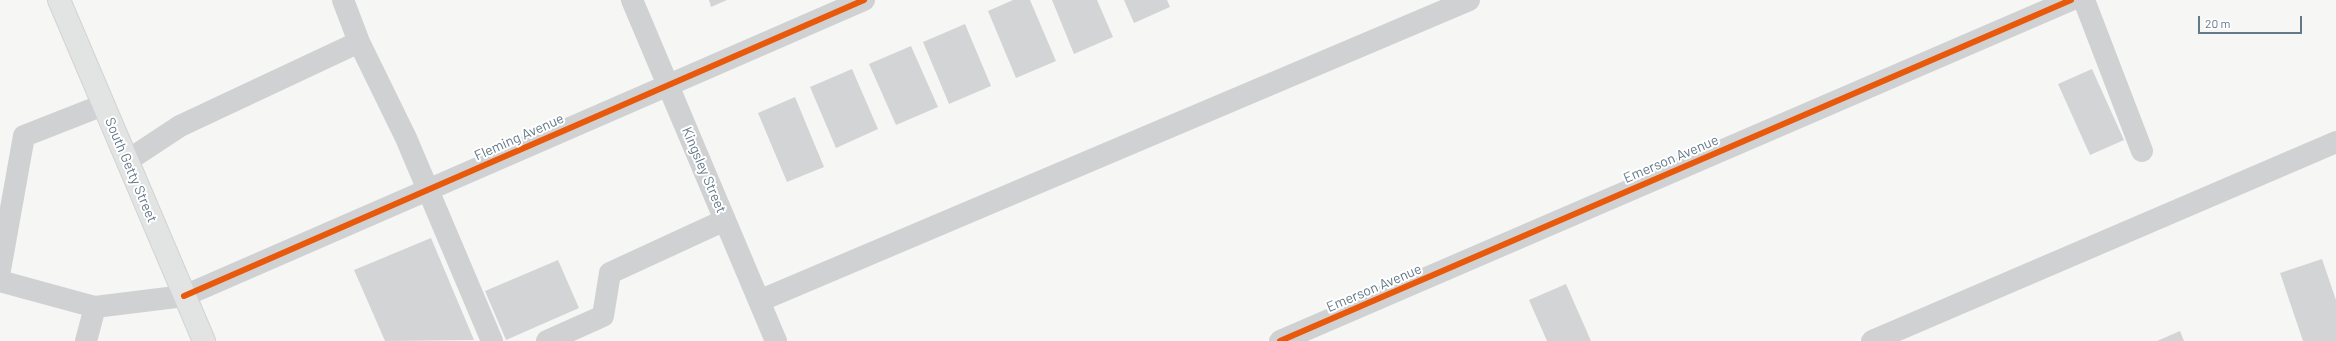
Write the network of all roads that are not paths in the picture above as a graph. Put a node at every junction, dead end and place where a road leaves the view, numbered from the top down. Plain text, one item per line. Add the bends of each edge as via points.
1 (59, 0) edge
2 (343, 0) edge
3 (632, 0) edge
4 (864, 0) edge
5 (1470, 0) edge
6 (2071, 0) edge
7 (2084, 0) edge
8 (359, 42) junction
9 (668, 84) junction
10 (103, 104) junction
11 (2336, 142) edge
12 (2142, 151) dead end
13 (127, 161) junction
14 (427, 190) junction
15 (725, 220) junction
16 (0, 270) edge
17 (0, 281) edge
18 (184, 296) junction
19 (759, 301) junction
20 (95, 307) junction
21 (86, 341) edge
22 (204, 341) edge
23 (492, 341) edge
24 (547, 341) edge
25 (776, 341) edge
26 (1280, 341) edge
27 (1872, 341) edge

1 - 10 main road, South Getty Street
2 - 8 street
3 - 9 street, Kingsley Street
4 - 9 street, Fleming Avenue
5 - 19 street
6 - 26 street, Emerson Avenue
7 - 12 street
8 - 13 street via 180,126
8 - 14 street via 406,138
9 - 14 street, Fleming Avenue
9 - 15 street, Kingsley Street
10 - 13 main road, South Getty Street
10 - 16 street via 24,136
11 - 27 street
13 - 18 main road, South Getty Street
14 - 18 street, Fleming Avenue
14 - 23 street
15 - 19 street, Kingsley Street
15 - 24 street via 610,273 603,316
17 - 20 street
18 - 20 street, Fleming Avenue
18 - 22 main road, South Getty Street
19 - 25 street, Kingsley Street
20 - 21 street

